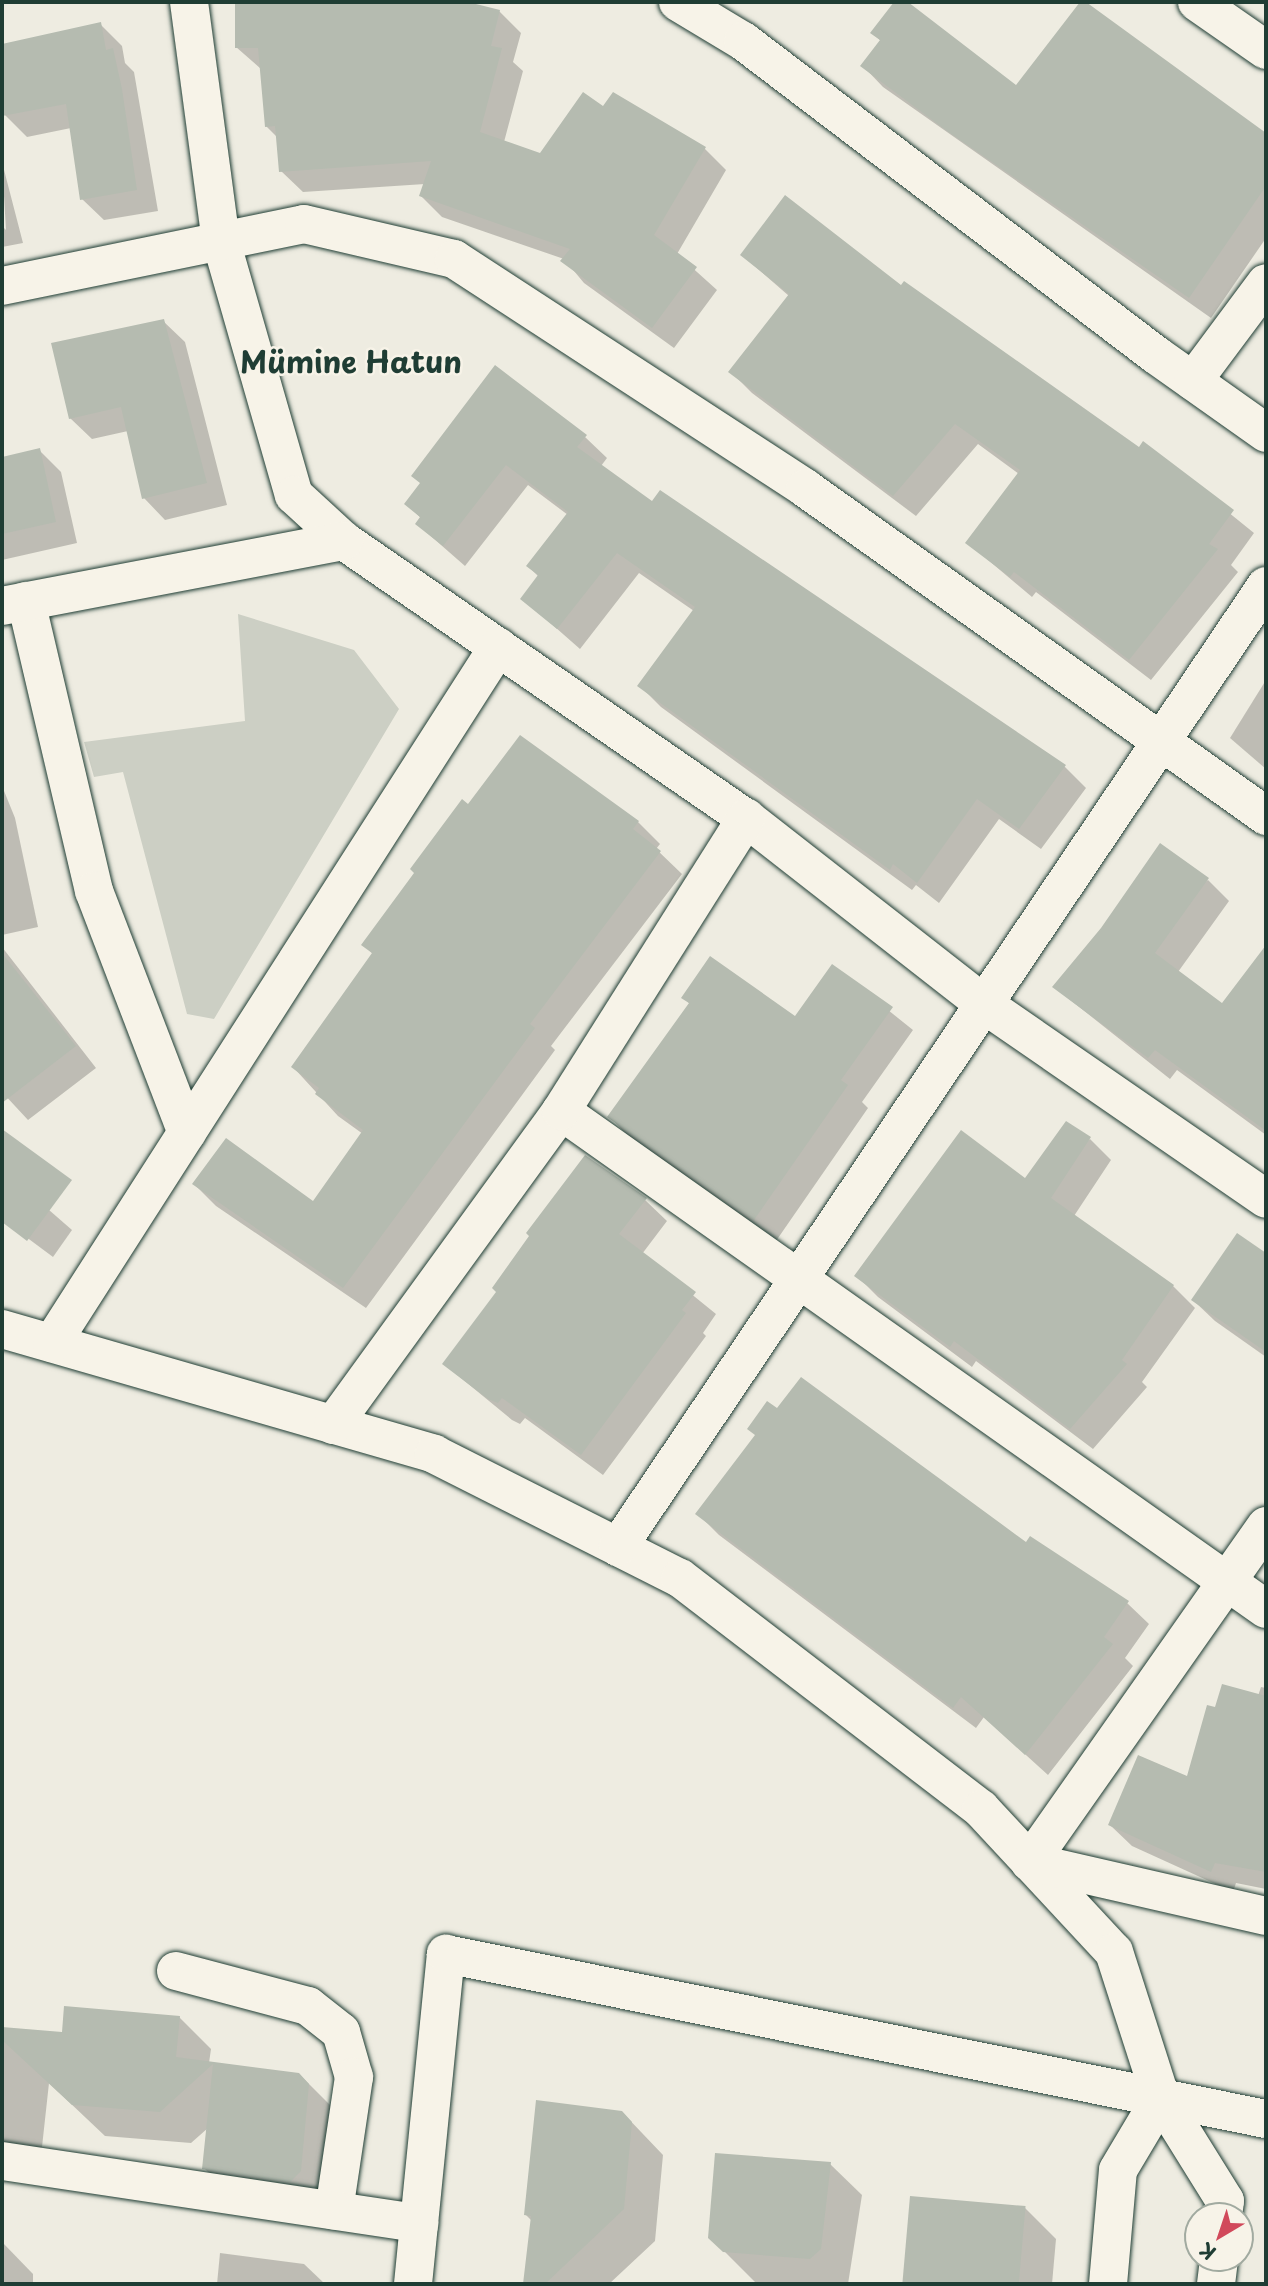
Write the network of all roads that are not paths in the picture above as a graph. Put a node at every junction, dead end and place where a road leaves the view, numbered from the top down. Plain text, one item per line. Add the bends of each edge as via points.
1 (188, 2) edge
2 (678, 2) edge
3 (1197, 2) edge
4 (725, 13) edge
5 (1266, 50) edge
6 (221, 241) junction
7 (1266, 282) edge
8 (2, 286) edge
9 (1193, 381) junction
10 (1266, 433) edge
11 (344, 541) junction
12 (1266, 586) edge
13 (14, 603) edge
14 (498, 647) junction
15 (1163, 743) junction
16 (1266, 816) edge
17 (746, 818) junction
18 (985, 1005) junction
19 (561, 1111) junction
20 (187, 1133) junction
21 (1266, 1199) edge
22 (797, 1282) junction
23 (2, 1328) edge
24 (52, 1343) junction
25 (333, 1425) junction
26 (1266, 1526) edge
27 (618, 1547) junction
28 (1229, 1583) junction
29 (1266, 1609) edge
30 (1030, 1861) junction
31 (1266, 1916) edge
32 (176, 1971) dead end
33 (1161, 2098) junction
34 (1266, 2119) edge
35 (2, 2161) edge
36 (1225, 2202) edge
37 (334, 2211) junction
38 (419, 2223) junction
39 (414, 2284) edge
40 (1108, 2284) edge

1 - 6 street
2 - 4 street
3 - 5 street
4 - 9 street
6 - 8 street
6 - 11 street via 294,495
6 - 15 street via 304,224 454,259 804,488
7 - 9 street
9 - 10 street
11 - 13 street
11 - 14 street
12 - 15 street
13 - 20 street via 94,891
14 - 17 street
14 - 20 street
15 - 16 street
15 - 18 street
17 - 18 street
17 - 19 street
18 - 21 street
18 - 22 street
19 - 22 street
19 - 25 street
20 - 24 street
22 - 27 street
22 - 28 street
23 - 24 street
24 - 25 street
25 - 27 street via 434,1454
26 - 28 street
27 - 30 street via 680,1578 981,1809
28 - 29 street
28 - 30 street
30 - 31 street
30 - 33 street via 1114,1952
32 - 37 street via 308,2006 341,2032 349,2045 354,2077
33 - 34 street
33 - 36 street
33 - 38 street via 446,1954
33 - 40 street via 1118,2170
35 - 37 street
37 - 38 street
38 - 39 street

